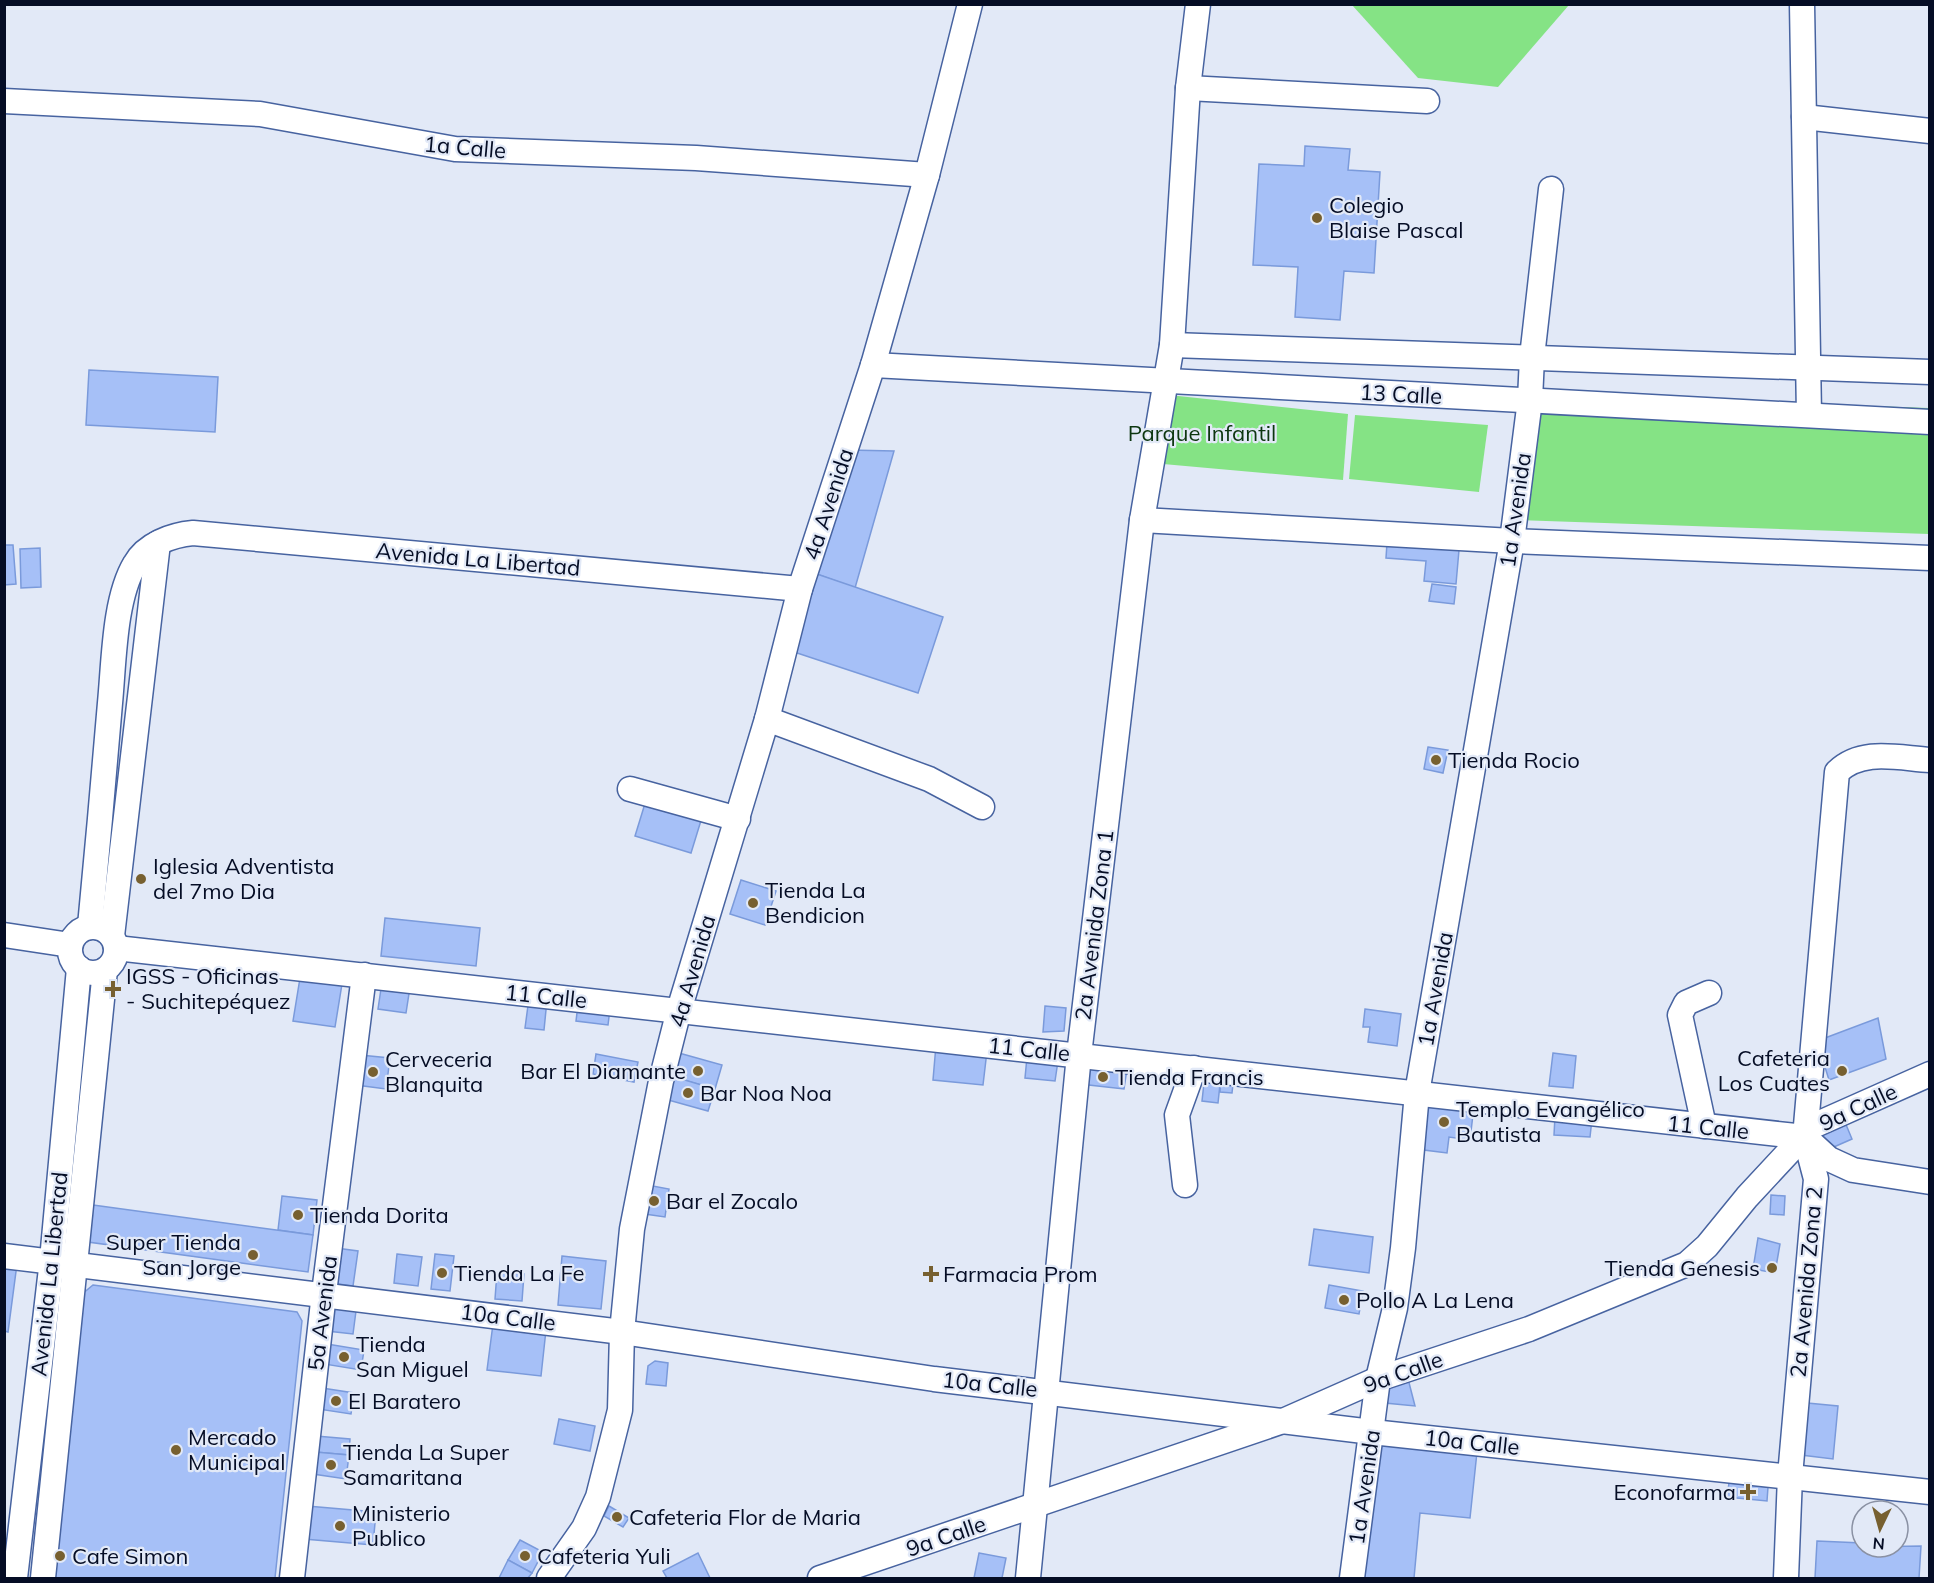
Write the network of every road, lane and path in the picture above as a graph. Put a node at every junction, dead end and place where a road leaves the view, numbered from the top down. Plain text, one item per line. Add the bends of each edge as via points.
1 (970, 4) edge
2 (1198, 4) edge
3 (1802, 4) edge
4 (1188, 88) junction
5 (4, 101) edge
6 (1426, 101) dead end
7 (1804, 117) junction
8 (1929, 131) edge
9 (927, 175) junction
10 (1551, 189) dead end
11 (1172, 345) junction
12 (1532, 357) junction
13 (873, 365) junction
14 (1808, 367) junction
15 (1929, 372) edge
16 (1165, 381) junction
17 (1530, 400) junction
18 (1809, 416) junction
19 (1929, 422) edge
20 (1142, 520) junction
21 (1512, 541) junction
22 (158, 543) junction
23 (1929, 558) edge
24 (800, 589) junction
25 (767, 719) junction
26 (1929, 760) edge
27 (630, 789) dead end
28 (982, 807) dead end
29 (738, 819) junction
30 (90, 927) junction
31 (4, 935) edge
32 (114, 942) junction
33 (70, 945) junction
34 (79, 968) junction
35 (105, 970) junction
36 (364, 975) junction
37 (1709, 993) dead end
38 (679, 1010) junction
39 (1078, 1055) junction
40 (1194, 1068) junction
41 (1929, 1074) edge
42 (1417, 1093) junction
43 (1704, 1126) junction
44 (1805, 1137) junction
45 (1929, 1182) edge
46 (1185, 1185) dead end
47 (4, 1256) edge
48 (63, 1262) junction
49 (324, 1293) junction
50 (622, 1332) junction
51 (1378, 1379) junction
52 (1047, 1391) junction
53 (1283, 1421) junction
54 (1372, 1432) junction
55 (1790, 1476) junction
56 (1929, 1492) edge
57 (1035, 1506) junction
58 (15, 1578) edge
59 (43, 1578) edge
60 (292, 1578) edge
61 (549, 1578) edge
62 (820, 1578) edge
63 (1029, 1578) edge
64 (1352, 1578) edge
65 (1786, 1578) edge

1 - 9 street, 4a Avenida
2 - 4 street, 2a Avenida Zona 1
3 - 7 street
4 - 6 street
4 - 11 street, 2a Avenida Zona 1
5 - 9 street, 1a Calle via 260,114 455,149 696,158
7 - 8 street
7 - 14 street
9 - 13 street, 4a Avenida
10 - 12 street, 1a Avenida
11 - 12 street, 13 Calle
11 - 16 street, 2a Avenida Zona 1
12 - 14 street, 13 Calle
12 - 17 street, 1a Avenida
13 - 16 street, 13 Calle
13 - 24 street, 4a Avenida
14 - 15 street, 13 Calle
14 - 18 street
16 - 17 street, 13 Calle
16 - 20 street, 2a Avenida Zona 1
17 - 18 street, 13 Calle
17 - 21 street, 1a Avenida
18 - 19 street, 13 Calle
20 - 21 street
20 - 39 street, 2a Avenida Zona 1
21 - 23 street
21 - 42 street, 1a Avenida
22 - 24 street, Avenida La Libertad via 174,535 193,533
22 - 30 street, Avenida La Libertad via 136,561 125,584
22 - 32 street
24 - 25 street, 4a Avenida
25 - 28 street via 929,779
25 - 29 street, 4a Avenida
26 - 44 street, 2a Avenida Zona 2 via 1862,757 1849,761 1837,772
27 - 29 street
29 - 38 street, 4a Avenida
30 - 32 street via 102,928
30 - 33 street via 77,933
31 - 33 street
32 - 35 street via 114,960
32 - 36 street, 11 Calle
33 - 34 street via 71,958
34 - 35 street via 92,973
34 - 48 street, Avenida La Libertad
35 - 48 street, Avenida La Libertad
36 - 38 street, 11 Calle
36 - 49 street, 5a Avenida
37 - 43 street via 1686,1003 1680,1015
38 - 39 street, 11 Calle
38 - 50 street, 4a Avenida via 632,1229
39 - 40 street, 11 Calle
39 - 52 street, 2a Avenida Zona 1
40 - 42 street, 11 Calle
40 - 46 street via 1177,1115
41 - 44 street, 9a Calle via 1814,1126
42 - 43 street, 11 Calle
42 - 51 street, 1a Avenida via 1395,1308
43 - 44 street, 11 Calle
44 - 45 street via 1829,1159 1853,1170
44 - 51 street, 9a Calle via 1687,1264 1529,1329
44 - 55 street, 2a Avenida Zona 2 via 1815,1179
47 - 48 street, 10a Calle
48 - 49 street, 10a Calle
48 - 58 street, Avenida La Libertad
48 - 59 street, Avenida La Libertad
49 - 50 street, 10a Calle
49 - 60 street, 5a Avenida
50 - 52 street, 10a Calle
50 - 61 street, 4a Avenida via 620,1410 598,1497 584,1528
51 - 53 street, 9a Calle
51 - 54 street, 1a Avenida
52 - 53 street, 10a Calle
52 - 57 street, 2a Avenida Zona 1
53 - 54 street, 10a Calle
53 - 57 street, 9a Calle
54 - 55 street, 10a Calle
54 - 64 street, 1a Avenida
55 - 56 street, 10a Calle
55 - 65 street, 2a Avenida Zona 2
57 - 62 street, 9a Calle
57 - 63 street, 2a Avenida Zona 1

